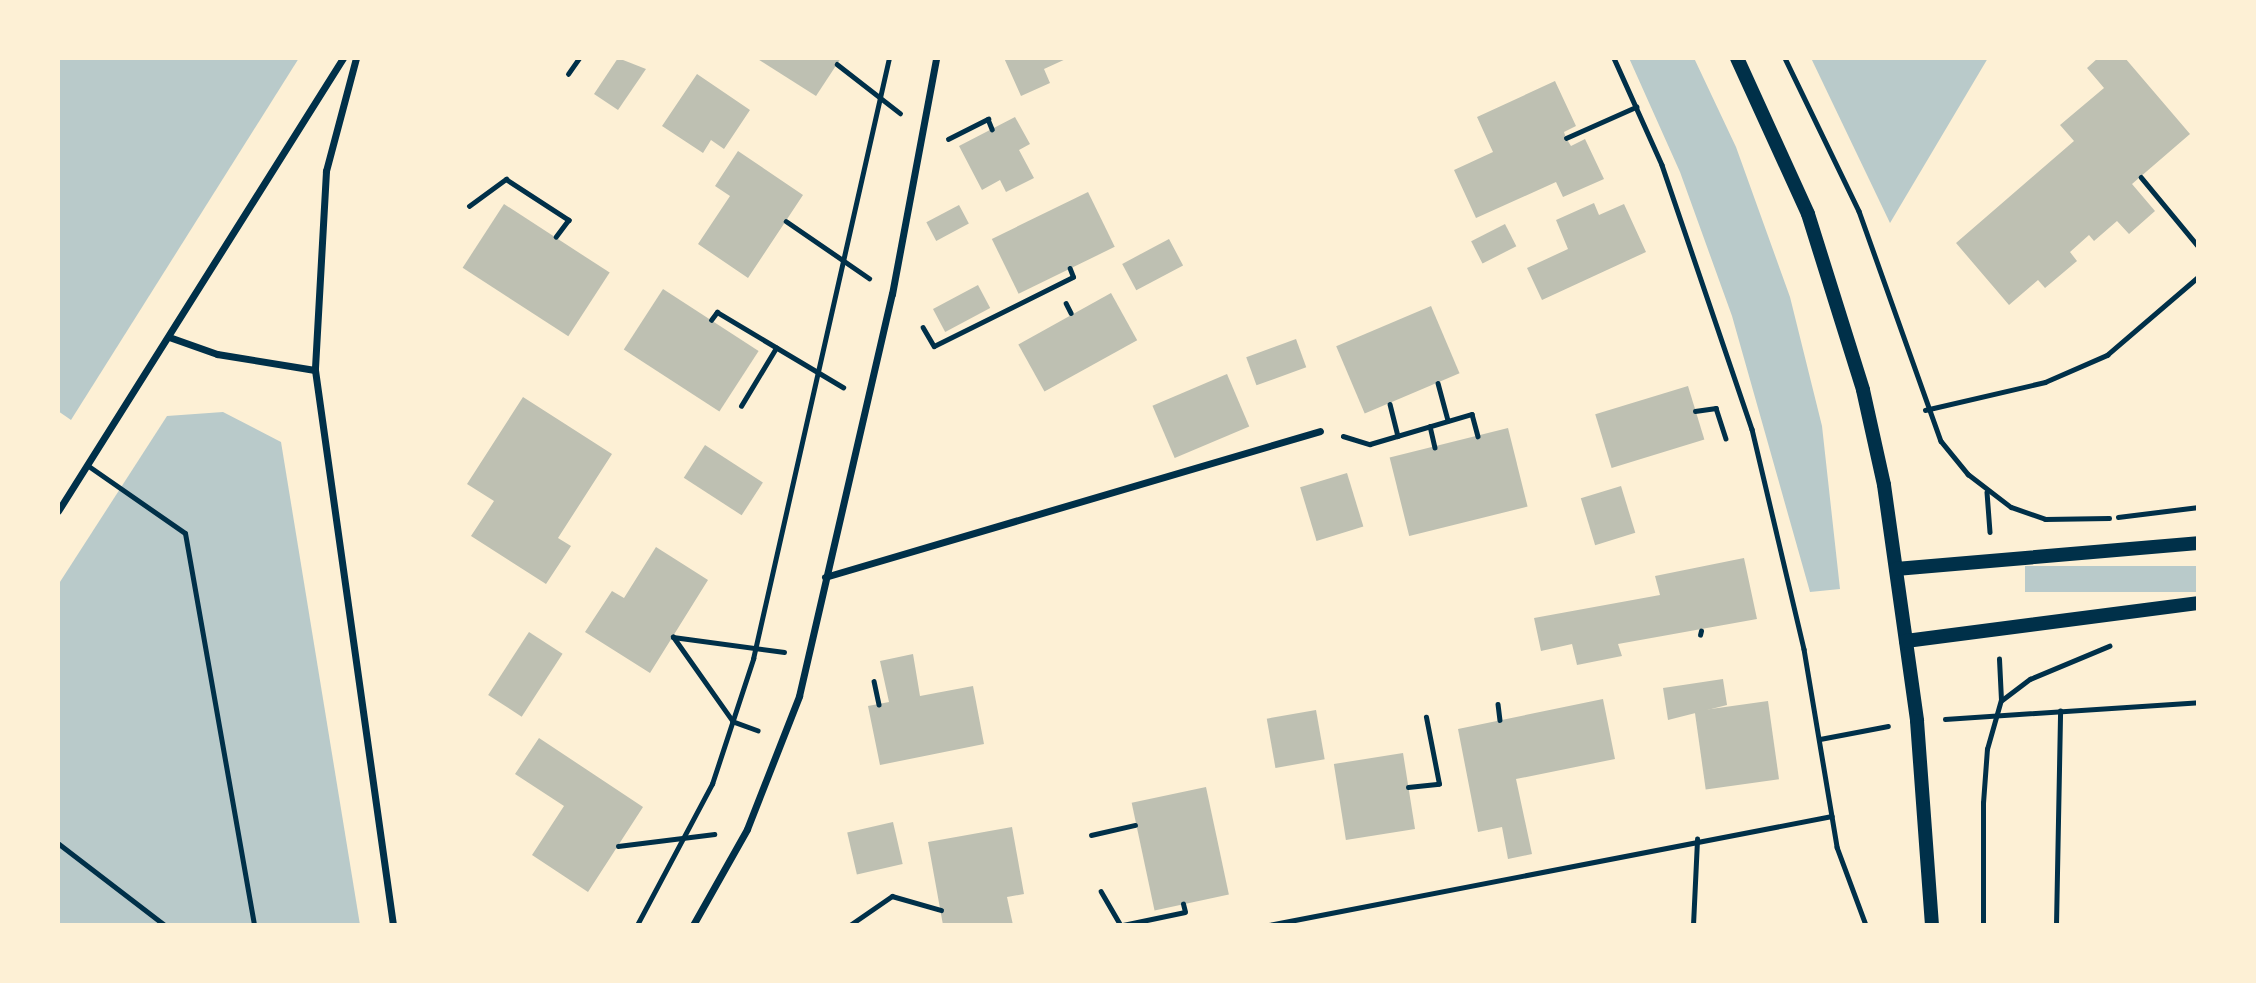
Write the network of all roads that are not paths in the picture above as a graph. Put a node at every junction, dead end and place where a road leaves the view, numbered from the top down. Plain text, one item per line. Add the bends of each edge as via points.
1 (343, 58) edge
2 (356, 58) edge
3 (936, 58) edge
4 (1737, 58) edge
5 (169, 337) junction
6 (315, 370) junction
7 (1320, 431) road end
8 (87, 465) junction
9 (58, 511) edge
10 (2198, 543) edge
11 (1896, 569) junction
12 (825, 577) junction
13 (2198, 603) edge
14 (1906, 641) junction
15 (254, 925) edge
16 (393, 925) edge
17 (693, 925) edge
18 (1932, 925) edge

1 - 5 street
2 - 6 street via 326,171
3 - 12 street via 892,294
4 - 11 main road via 1808,214 1833,291 1863,390
5 - 6 street via 217,354
5 - 8 street
6 - 16 street
7 - 12 street
8 - 9 street
8 - 15 lane via 185,533
10 - 11 main road
11 - 14 main road
12 - 17 street via 785,740 747,830
13 - 14 main road
14 - 18 main road

